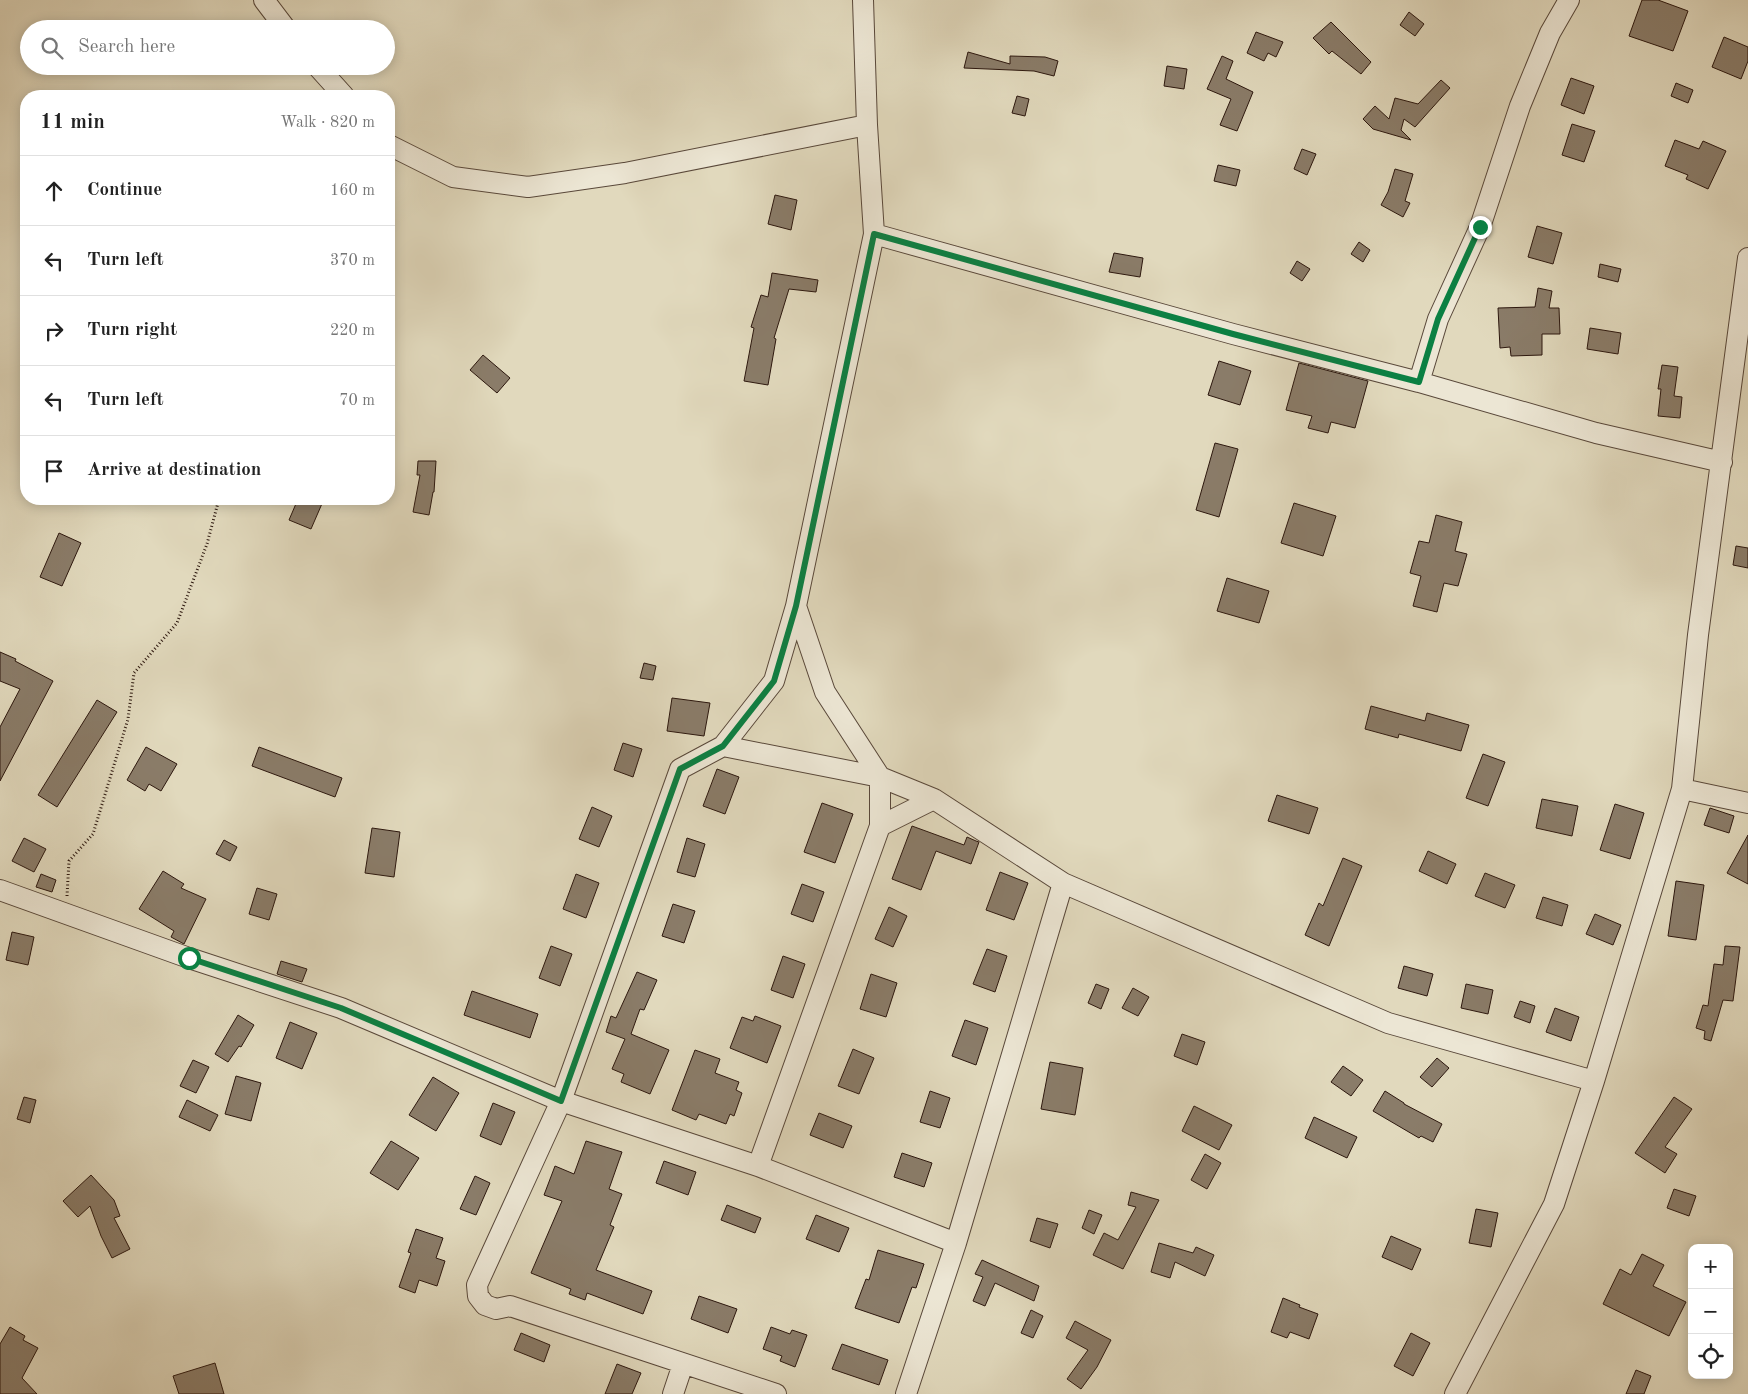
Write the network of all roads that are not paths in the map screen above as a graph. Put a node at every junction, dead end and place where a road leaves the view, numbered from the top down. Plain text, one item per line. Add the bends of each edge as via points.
1 (264, 0) edge
2 (862, 0) edge
3 (1570, 0) edge
4 (279, 20) edge
5 (325, 75) edge
6 (339, 90) edge
7 (867, 125) junction
8 (395, 148) edge
9 (874, 234) junction
10 (1748, 258) edge
11 (1419, 382) junction
12 (1722, 462) junction
13 (796, 606) junction
14 (723, 746) junction
15 (880, 777) junction
16 (1682, 789) junction
17 (934, 800) junction
18 (1748, 803) edge
19 (880, 826) junction
20 (1063, 883) junction
21 (0, 890) edge
22 (1594, 1081) junction
23 (561, 1101) junction
24 (758, 1166) junction
25 (956, 1243) junction
26 (683, 1364) junction
27 (673, 1394) edge
28 (776, 1394) edge
29 (906, 1394) edge
30 (1455, 1394) edge

1 - 4 street
2 - 7 street
3 - 11 street via 1550,33 1520,106 1480,227 1438,319
5 - 6 street
7 - 8 street via 625,173 528,186 453,177
7 - 9 street
9 - 11 street
9 - 13 street
10 - 12 street
11 - 12 street via 1596,433
12 - 16 street via 1698,635
13 - 14 street via 774,681
13 - 15 street via 825,692
14 - 15 street
14 - 23 street via 680,769
15 - 17 street
15 - 19 street
16 - 18 street
16 - 22 street
17 - 19 street
17 - 20 street
19 - 24 street
20 - 22 street via 1388,1023
20 - 25 street
21 - 23 street via 341,1008
22 - 30 street via 1554,1204
23 - 24 street
23 - 26 street via 477,1285 478,1296 484,1305 496,1308 510,1306
24 - 25 street
25 - 29 street
26 - 27 street
26 - 28 street

